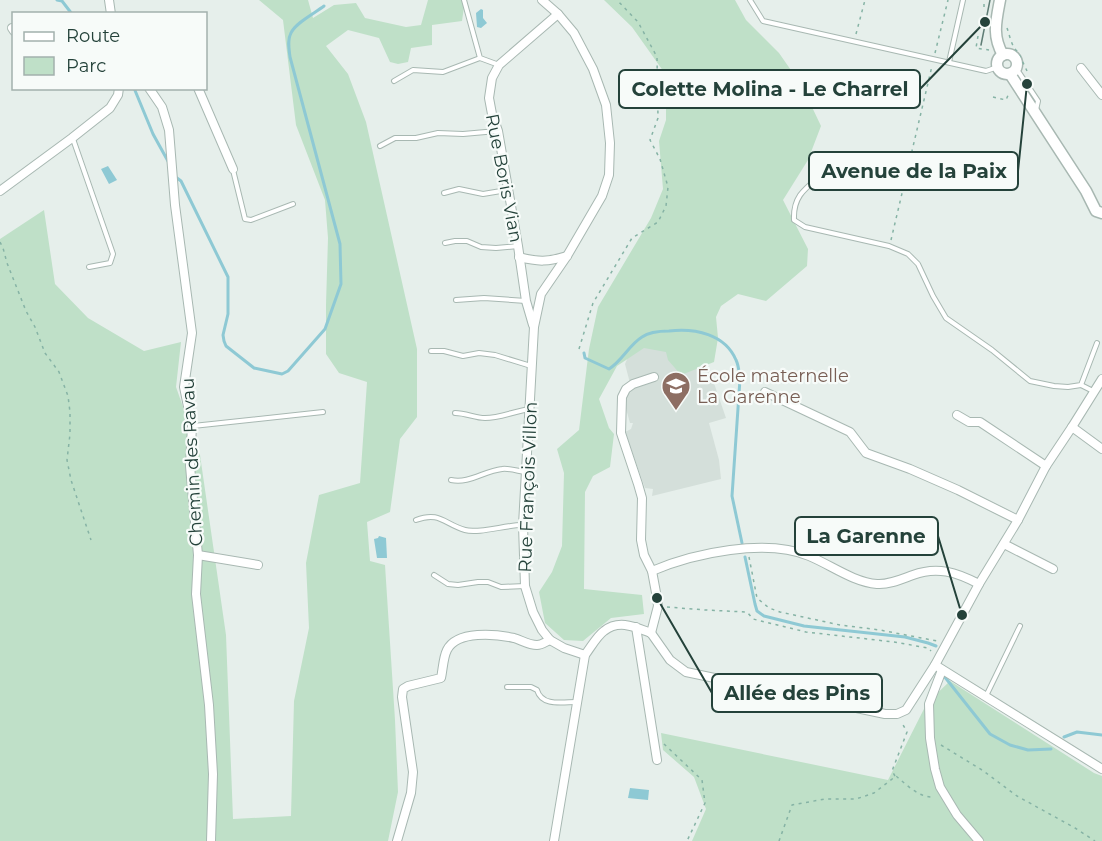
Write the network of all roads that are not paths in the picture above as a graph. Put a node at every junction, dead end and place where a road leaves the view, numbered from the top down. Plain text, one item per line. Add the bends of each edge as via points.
1 (465, 0) edge
2 (542, 0) edge
3 (750, 0) edge
4 (963, 0) edge
5 (1000, 2) edge
6 (558, 14) junction
7 (1003, 55) junction
8 (480, 58) junction
9 (949, 62) junction
10 (499, 65) junction
11 (998, 67) junction
12 (1081, 68) dead end
13 (1016, 72) junction
14 (394, 81) dead end
15 (119, 90) edge
16 (150, 90) edge
17 (199, 90) edge
18 (1102, 95) edge
19 (498, 131) junction
20 (72, 138) junction
21 (380, 146) dead end
22 (233, 169) joint
23 (819, 177) dead end
24 (507, 190) junction
25 (0, 191) edge
26 (1086, 191) junction
27 (444, 193) dead end
28 (293, 204) dead end
29 (1102, 205) edge
30 (1102, 213) edge
31 (445, 243) dead end
32 (518, 246) junction
33 (519, 256) junction
34 (567, 256) junction
35 (89, 267) dead end
36 (456, 300) dead end
37 (526, 301) junction
38 (534, 327) junction
39 (1096, 343) dead end
40 (431, 351) dead end
41 (531, 366) junction
42 (654, 377) dead end
43 (1102, 379) edge
44 (1081, 385) junction
45 (1094, 391) junction
46 (765, 392) dead end
47 (530, 409) junction
48 (323, 412) dead end
49 (455, 413) dead end
50 (957, 415) dead end
51 (192, 426) junction
52 (1072, 427) junction
53 (1102, 449) edge
54 (1046, 466) junction
55 (525, 472) junction
56 (451, 480) dead end
57 (416, 520) dead end
58 (1018, 520) junction
59 (523, 525) junction
60 (1004, 544) junction
61 (198, 555) junction
62 (258, 565) dead end
63 (1053, 569) dead end
64 (652, 571) junction
65 (434, 575) dead end
66 (979, 584) junction
67 (525, 586) junction
68 (1020, 626) dead end
69 (636, 627) junction
70 (651, 633) junction
71 (550, 640) junction
72 (585, 655) junction
73 (939, 664) junction
74 (507, 687) dead end
75 (986, 697) junction
76 (578, 702) junction
77 (657, 760) dead end
78 (1102, 769) edge
79 (211, 841) edge
80 (397, 841) edge
81 (554, 841) edge
82 (978, 841) edge

1 - 8 lane
2 - 6 street, Rue François Villon
3 - 9 lane via 763,21
4 - 9 lane
5 - 7 street via 995,27
6 - 10 street
6 - 34 street, Rue François Villon via 574,33 593,69 606,105 610,143 609,175 602,196
7 - 11 street
7 - 13 street via 1015,58
8 - 10 lane
8 - 14 lane via 442,72 413,70
9 - 11 lane via 986,71
10 - 19 street, Rue Boris Vian via 489,98
11 - 13 street via 1002,73
12 - 18 street
13 - 26 street via 1035,113
15 - 20 street via 110,108
16 - 51 street, Chemin des Ravau via 162,107 169,130 192,333 184,387
17 - 22 street
19 - 21 lane via 395,138
19 - 24 street, Rue Boris Vian
20 - 25 street
20 - 35 lane via 113,254 110,263
22 - 28 lane via 245,219
23 - 44 lane via 802,191 794,220 805,227 908,254 918,264 946,318 1030,381 1054,386
24 - 27 lane via 483,194 459,189
24 - 32 street, Rue Boris Vian
26 - 29 street
26 - 30 street via 1096,211
31 - 32 lane
32 - 33 street, Rue Boris Vian
33 - 34 street via 534,261
33 - 37 street, Rue Boris Vian
34 - 38 street, Rue François Villon via 541,294
36 - 37 lane
37 - 38 street, Rue François Villon
38 - 41 street, Rue François Villon
39 - 44 lane
40 - 41 lane via 495,355
41 - 47 street, Rue François Villon
42 - 64 street via 626,388 621,433 642,498 641,540
43 - 45 street
44 - 45 lane
45 - 52 street
46 - 58 street via 849,432 866,453 958,490
47 - 49 lane via 496,418
47 - 55 street, Rue François Villon
48 - 51 lane
50 - 54 street via 969,422 980,422
51 - 61 street, Chemin des Ravau via 190,466
52 - 53 street
52 - 54 street
54 - 58 street
55 - 56 lane via 503,469 458,482
55 - 59 street, Rue François Villon
57 - 59 lane via 426,516 437,518 466,531
58 - 60 street
59 - 67 street, Rue François Villon
60 - 63 street
60 - 66 street
61 - 62 street
61 - 79 street, Chemin des Ravau via 196,594 213,774
64 - 66 street via 693,556 763,548 808,555 857,579 878,584 932,570
64 - 70 street via 658,606
65 - 67 lane via 448,584 488,582 501,587
66 - 73 street
67 - 71 street, Rue François Villon via 533,612
68 - 75 lane
69 - 70 street
69 - 72 street via 616,625 603,631
69 - 77 street
70 - 73 street via 670,660 686,672 885,714 906,710
71 - 72 street
71 - 80 street via 534,645 489,634 452,642 446,651 441,678 403,689 414,772
72 - 76 street
73 - 75 street
73 - 82 street via 929,705 935,769 940,787
74 - 76 lane via 531,687 545,701
75 - 78 street
76 - 81 street

